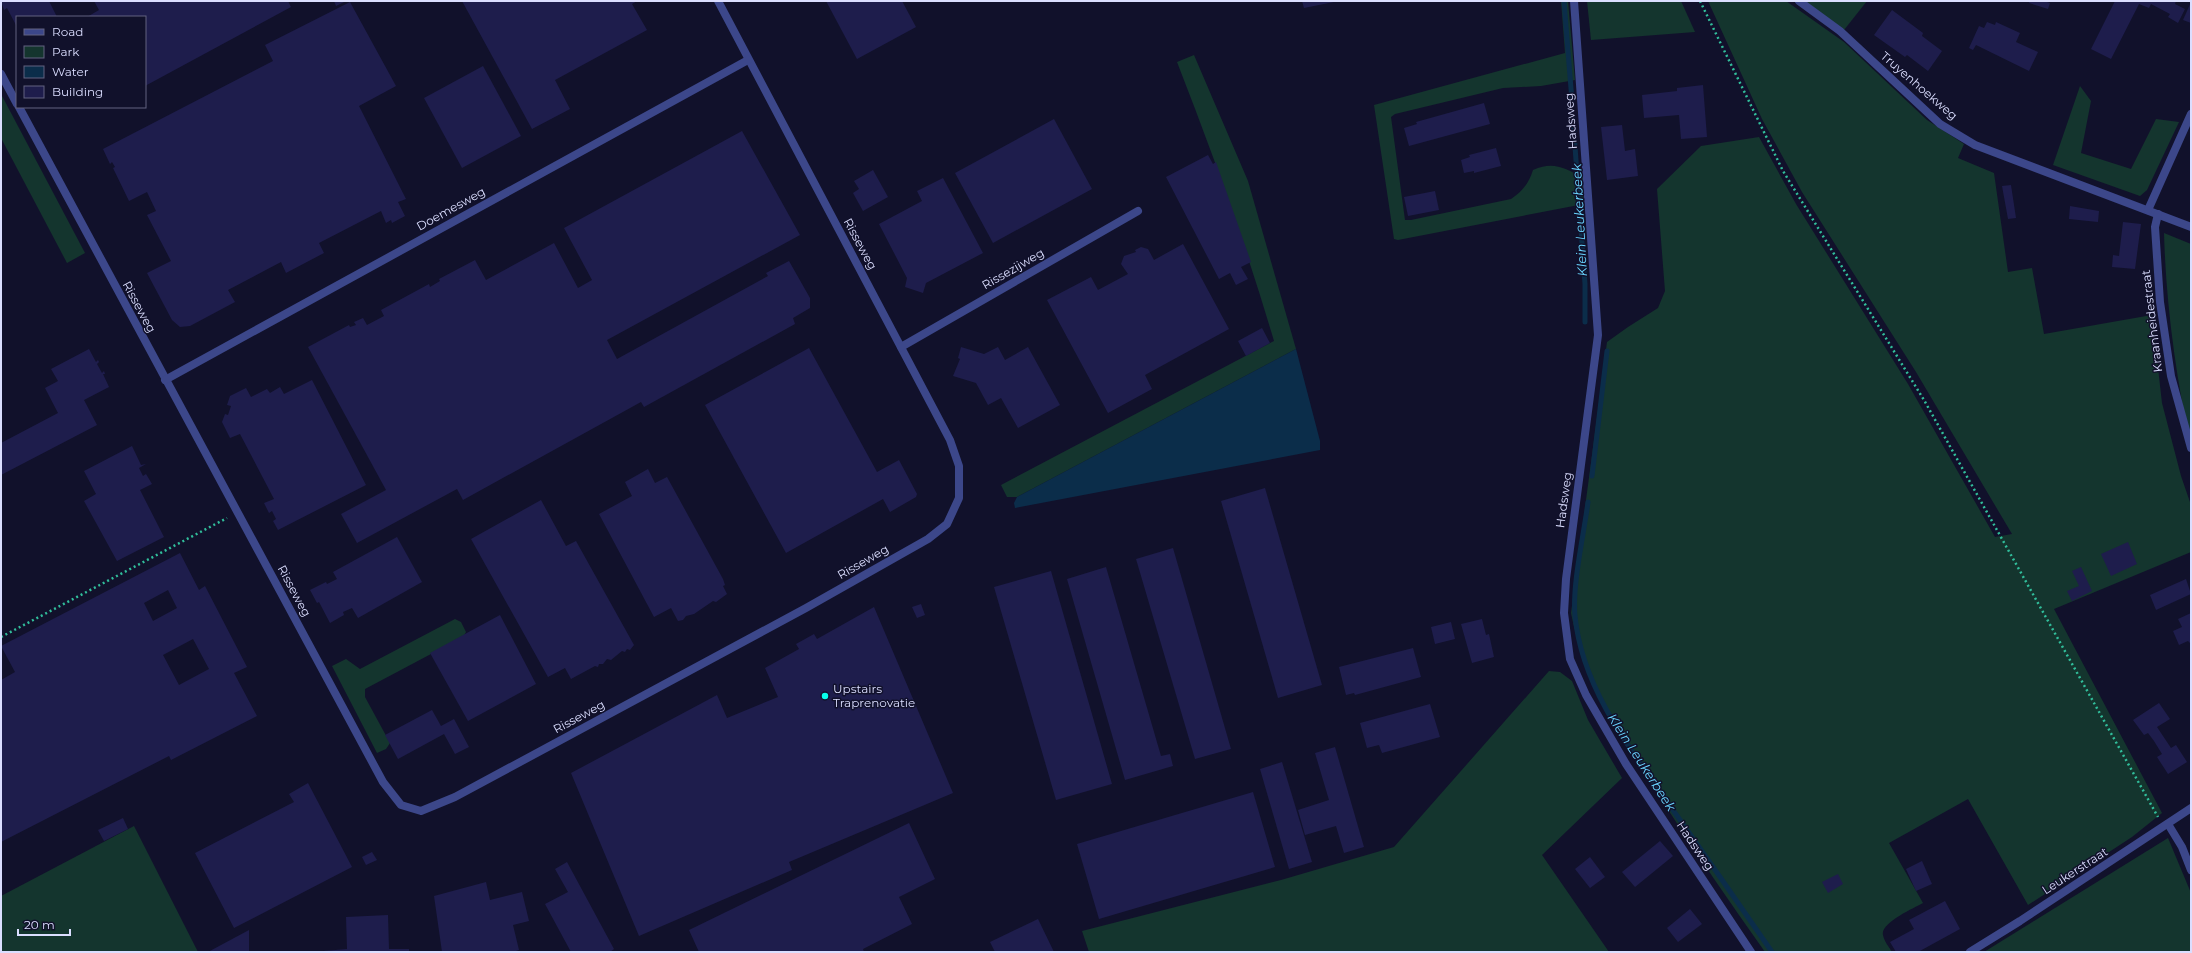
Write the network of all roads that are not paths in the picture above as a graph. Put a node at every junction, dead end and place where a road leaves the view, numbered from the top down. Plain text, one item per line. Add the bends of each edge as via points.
1 (718, 1) edge
2 (1574, 1) edge
3 (1799, 1) edge
4 (748, 60) junction
5 (1, 74) edge
6 (16, 102) edge
7 (20, 108) edge
8 (2191, 114) edge
9 (2148, 210) junction
10 (1138, 211) dead end
11 (2158, 214) junction
12 (2191, 227) edge
13 (901, 347) junction
14 (165, 380) junction
15 (2191, 448) edge
16 (2191, 808) edge
17 (2168, 824) junction
18 (2191, 870) edge
19 (1751, 952) edge
20 (1970, 952) edge

1 - 4 street, Risseweg
2 - 19 street, Hadsweg via 1598,335 1566,579 1564,613 1570,659 1586,694 1626,764
3 - 9 street, Truyenhoekweg via 1840,31 1940,124 1974,145
4 - 13 street, Risseweg
4 - 14 street, Doemesweg
5 - 6 street
7 - 14 street, Risseweg
8 - 9 street
9 - 11 street, Truyenhoekweg
10 - 13 street, Rissezijweg
11 - 12 street, Truyenhoekweg
11 - 15 street, Kraanheidestraat via 2155,227 2161,310 2171,376
13 - 14 street, Risseweg via 950,440 959,466 959,498 946,524 928,538 806,608 455,797 421,811 401,805 382,782 239,512
16 - 17 street, Leukerstraat
17 - 18 street via 2182,847
17 - 20 street, Leukerstraat

